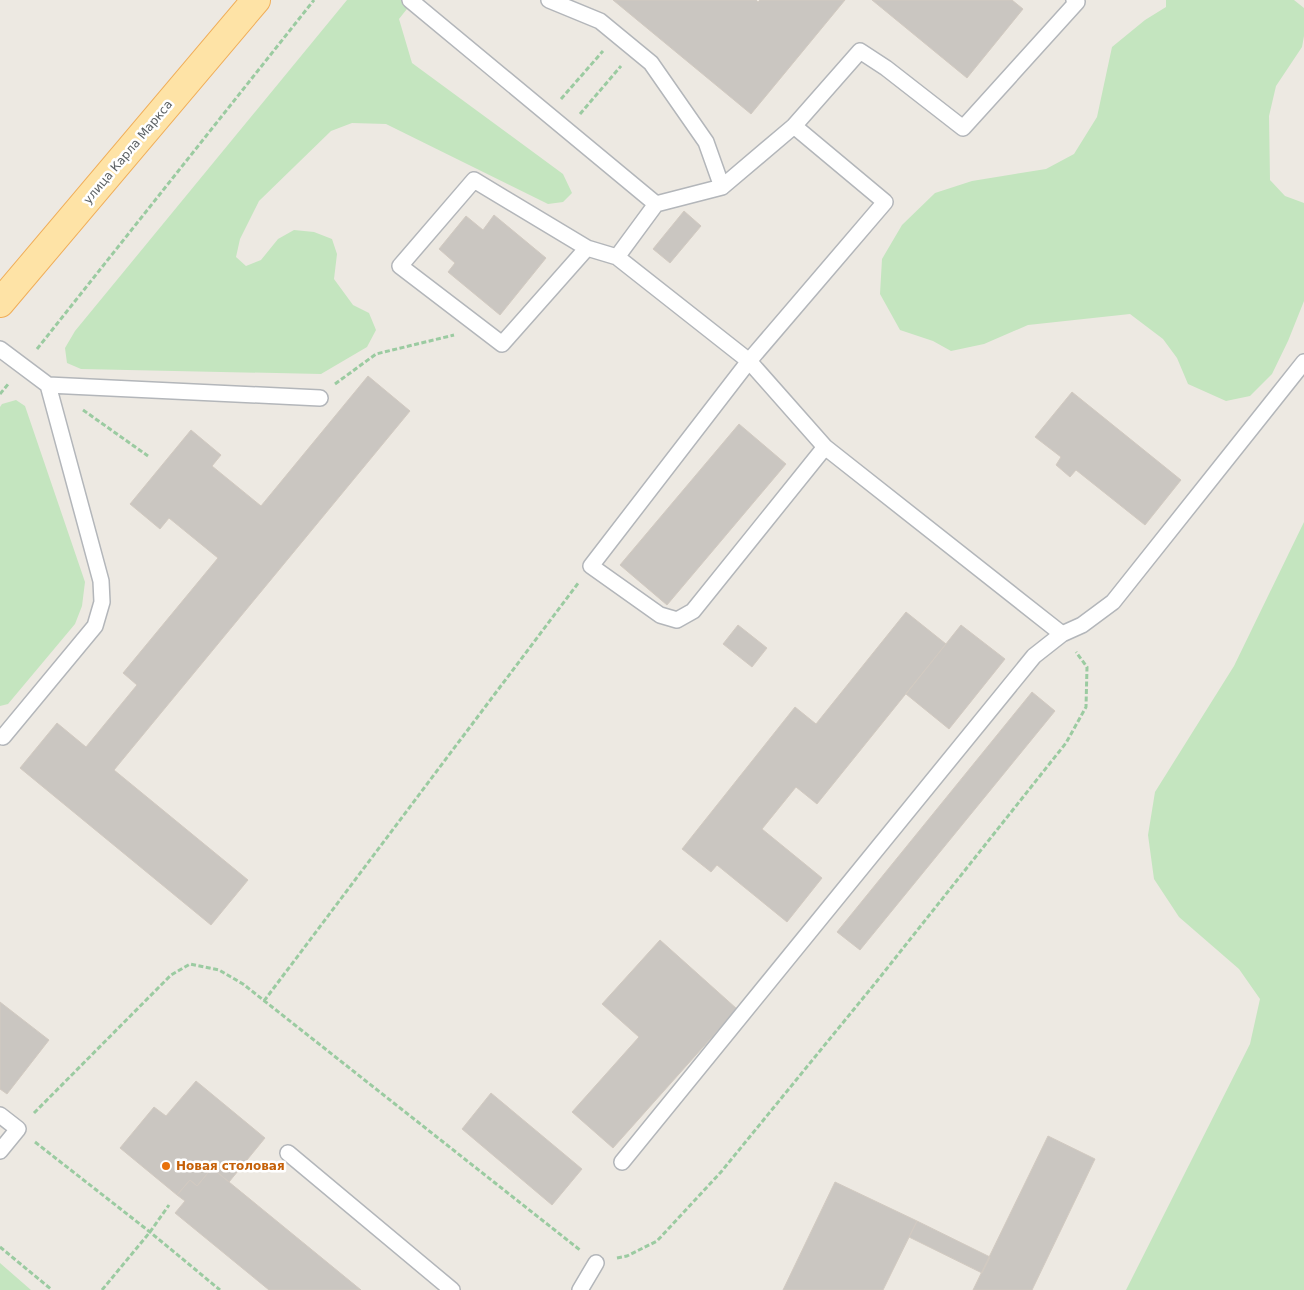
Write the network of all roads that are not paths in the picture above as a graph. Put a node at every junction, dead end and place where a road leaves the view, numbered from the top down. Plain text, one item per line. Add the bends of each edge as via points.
1 (256, 0) edge
2 (549, 0) edge
3 (1074, 0) edge
4 (412, 1) edge
5 (794, 126) junction
6 (722, 187) junction
7 (656, 204) junction
8 (587, 248) junction
9 (617, 257) junction
10 (0, 303) edge
11 (0, 349) edge
12 (749, 361) junction
13 (1304, 362) edge
14 (48, 385) junction
15 (320, 398) road end
16 (825, 447) junction
17 (1062, 634) junction
18 (1, 737) edge
19 (0, 1115) edge
20 (0, 1151) edge
21 (288, 1153) dead end
22 (622, 1162) dead end
23 (596, 1263) road end
24 (452, 1290) edge
25 (580, 1290) edge

1 - 10 main road, улица Карла Маркса
2 - 6 lane via 600,21 651,63 706,142
3 - 5 lane via 1077,2 963,128 860,51
4 - 7 lane
5 - 6 lane
5 - 12 lane via 885,202
6 - 7 lane
7 - 9 lane
8 - 8 lane via 474,180 400,266 502,344
8 - 9 lane
9 - 12 lane
11 - 14 lane
12 - 16 lane
12 - 16 lane via 591,566 660,615 677,620 693,611
13 - 17 lane via 1113,602 1082,625
14 - 15 lane
14 - 18 lane via 102,582 102,602 95,626
16 - 17 lane
17 - 22 lane via 1034,656
19 - 20 lane via 18,1129
21 - 24 lane
23 - 25 lane

